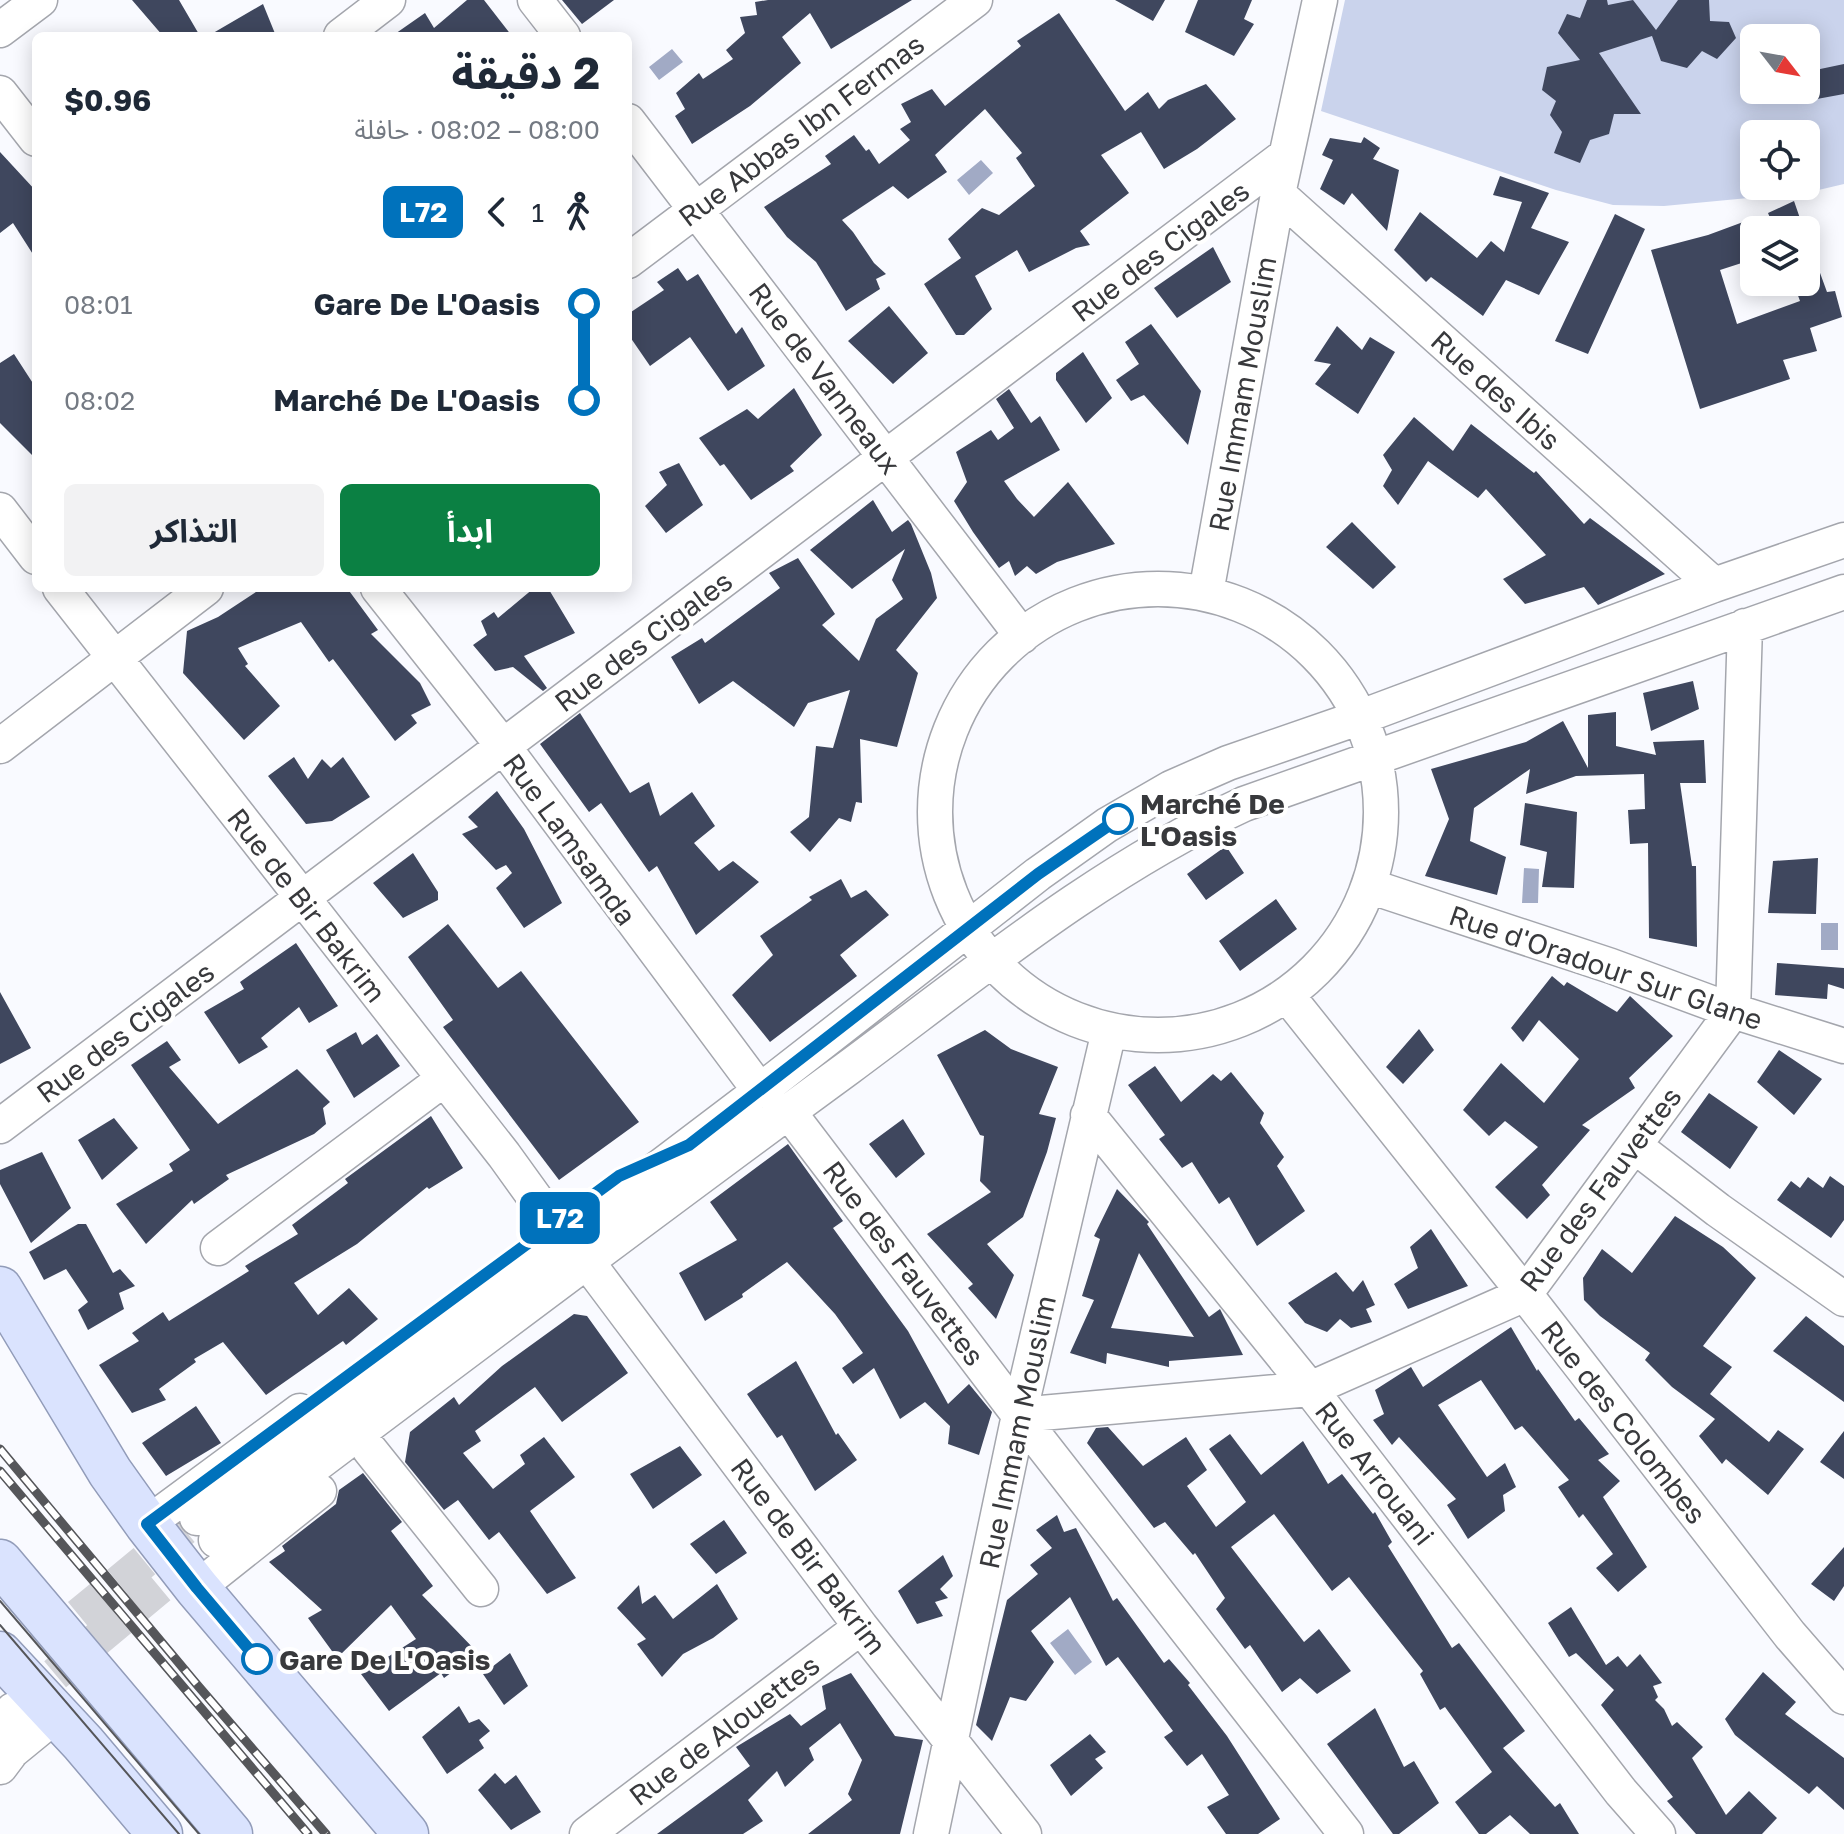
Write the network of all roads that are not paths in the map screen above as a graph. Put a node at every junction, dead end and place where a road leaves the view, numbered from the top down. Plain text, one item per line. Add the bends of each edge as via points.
1 (40, 0) edge
2 (388, 0) edge
3 (535, 0) edge
4 (975, 0) edge
5 (1320, 0) edge
6 (0, 30) edge
7 (346, 32) edge
8 (560, 32) edge
9 (0, 93) edge
10 (632, 126) edge
11 (32, 134) edge
12 (1285, 156) junction
13 (1278, 194) junction
14 (695, 208) junction
15 (632, 258) edge
16 (885, 458) junction
17 (0, 510) edge
18 (1844, 540) edge
19 (32, 552) edge
20 (1714, 585) junction
21 (63, 592) edge
22 (201, 592) edge
23 (381, 592) edge
24 (1844, 592) edge
25 (1206, 593) junction
26 (1745, 626) junction
27 (1022, 636) junction
28 (113, 657) junction
29 (1361, 717) junction
30 (0, 746) edge
31 (503, 746) junction
32 (1376, 758) junction
33 (1369, 886) junction
34 (302, 898) junction
35 (967, 929) junction
36 (992, 961) junction
37 (1287, 995) junction
38 (1733, 1011) junction
39 (1109, 1031) junction
40 (1844, 1046) edge
41 (444, 1079) junction
42 (760, 1091) junction
43 (788, 1111) junction
44 (1088, 1115) junction
45 (0, 1126) edge
46 (689, 1145) junction
47 (1636, 1147) junction
48 (737, 1148) junction
49 (553, 1223) junction
50 (218, 1248) dead end
51 (597, 1275) junction
52 (0, 1289) edge
53 (1525, 1294) junction
54 (1844, 1299) edge
55 (1310, 1389) junction
56 (1019, 1415) junction
57 (370, 1450) junction
58 (147, 1524) junction
59 (0, 1562) edge
60 (197, 1588) junction
61 (481, 1589) dead end
62 (861, 1627) junction
63 (0, 1654) edge
64 (1844, 1697) edge
65 (56, 1715) junction
66 (951, 1740) junction
67 (0, 1767) edge
68 (160, 1834) edge
69 (230, 1834) edge
70 (406, 1834) edge
71 (587, 1834) edge
72 (931, 1834) edge
73 (1024, 1834) edge
74 (1346, 1834) edge
75 (1658, 1834) edge

1 - 6 street
2 - 7 street
3 - 8 street
4 - 14 street, Rue Abbas Ibn Fermas
5 - 12 street, Rue Immam Mouslim
9 - 11 street
10 - 14 street, Rue de Vanneaux
12 - 13 street, Rue Immam Mouslim
12 - 16 street, Rue des Cigales
13 - 20 street, Rue des Ibis
13 - 25 street, Rue Immam Mouslim
14 - 15 street, Rue Abbas Ibn Fermas
14 - 16 street, Rue de Vanneaux
16 - 27 street, Rue de Vanneaux
16 - 31 street, Rue des Cigales
17 - 19 street
18 - 20 street
20 - 29 street
21 - 28 street, Rue de Bir Bakrim
22 - 28 street
23 - 31 street, Rue Lamsamda
24 - 26 street
25 - 27 street via 1158,588 1101,596
25 - 29 street via 1259,612 1290,631 1319,655
26 - 32 street
26 - 38 street
27 - 35 street via 991,664 957,715 939,772 936,833 941,863
28 - 30 street
28 - 34 street, Rue de Bir Bakrim
29 - 32 street
29 - 35 street via 1171,788 1107,825
31 - 34 street, Rue des Cigales
31 - 42 street, Rue Lamsamda
32 - 33 street via 1381,824
32 - 36 street via 1244,804 1190,829
33 - 37 street via 1332,953
33 - 38 street, Rue d'Oradour Sur Glane
34 - 41 street, Rue de Bir Bakrim
34 - 45 street, Rue des Cigales
35 - 36 street
35 - 42 street
36 - 39 street via 1041,1003
36 - 43 street
37 - 39 street via 1249,1016 1195,1033
37 - 53 street, Rue des Colombes
38 - 40 street, Rue d'Oradour Sur Glane
38 - 47 street, Rue des Fauvettes
39 - 44 street, Rue Immam Mouslim
41 - 49 street, Rue de Bir Bakrim
41 - 50 street
42 - 46 street
43 - 48 street
43 - 56 street, Rue des Fauvettes
44 - 55 street, Rue Arrouani
44 - 56 street, Rue Immam Mouslim
46 - 48 street via 207,1529
46 - 49 street via 619,1176
47 - 53 street, Rue des Fauvettes
47 - 54 street
48 - 51 street via 680,1209
49 - 58 street
51 - 57 street
51 - 62 street, Rue de Bir Bakrim
52 - 58 main road
53 - 55 street, Rue des Fauvettes
53 - 64 street, Rue des Colombes
55 - 56 street, Rue des Fauvettes
55 - 75 street, Rue Arrouani
56 - 66 street, Rue Immam Mouslim
56 - 74 street, Rue des Fauvettes
57 - 60 street
57 - 61 street
58 - 60 main road
59 - 69 main road
60 - 70 main road
62 - 66 street, Rue de Bir Bakrim
62 - 71 street, Rue de Alouettes
63 - 65 main road
65 - 67 street
65 - 68 main road
66 - 72 street, Rue Immam Mouslim
66 - 73 street, Rue de Bir Bakrim

